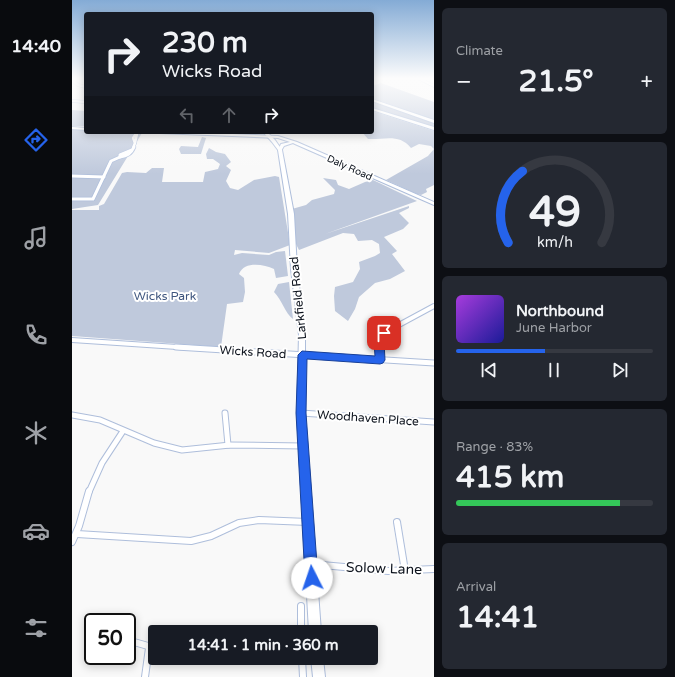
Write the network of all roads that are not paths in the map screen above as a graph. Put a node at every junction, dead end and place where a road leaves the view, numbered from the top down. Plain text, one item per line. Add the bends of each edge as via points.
1 (374, 111) edge
2 (402, 111) edge
3 (434, 122) edge
4 (72, 128) edge
5 (84, 128) edge
6 (434, 129) edge
7 (136, 134) edge
8 (204, 134) edge
9 (267, 134) edge
10 (270, 137) junction
11 (296, 143) junction
12 (280, 150) junction
13 (72, 176) edge
14 (104, 177) junction
15 (72, 199) edge
16 (434, 204) edge
17 (434, 306) edge
18 (72, 340) edge
19 (302, 355) junction
20 (380, 360) junction
21 (434, 363) edge
22 (225, 413) dead end
23 (301, 413) junction
24 (72, 415) edge
25 (434, 422) edge
26 (124, 431) junction
27 (228, 445) junction
28 (303, 446) junction
29 (308, 522) junction
30 (397, 522) dead end
31 (76, 534) junction
32 (72, 542) edge
33 (311, 564) junction
34 (434, 569) edge
35 (405, 571) junction
36 (301, 606) dead end
37 (302, 625) edge
38 (315, 625) edge
39 (136, 641) edge
40 (148, 646) edge
41 (148, 665) edge
42 (302, 665) edge
43 (317, 665) edge
44 (145, 677) edge
45 (303, 677) edge
46 (318, 677) edge

1 - 6 highway
2 - 3 highway
4 - 5 street
7 - 14 street via 132,150 120,154 120,157 112,161
8 - 10 street, Daly Road
9 - 10 main road
10 - 11 street, Daly Road
10 - 12 main road, Larkfield Road
11 - 12 street via 282,145
11 - 16 street, Daly Road
12 - 19 main road, Larkfield Road via 291,214
13 - 14 street
14 - 15 street via 93,200
17 - 20 street via 384,333 379,342
18 - 19 street, Wicks Road
19 - 20 street, Wicks Road
19 - 23 main road, Larkfield Road
20 - 21 street, Wicks Road
22 - 27 street
23 - 25 street, Woodhaven Place
23 - 28 main road, Larkfield Road
24 - 26 street via 94,418
26 - 27 street via 182,450
26 - 31 street via 98,468
27 - 28 street
28 - 29 main road, Larkfield Road
29 - 31 street via 259,520 239,523 191,542
29 - 33 main road, Larkfield Road
30 - 35 street
31 - 32 street
33 - 35 street, Solow Lane
33 - 38 main road, Larkfield Road
34 - 35 street, Solow Lane
36 - 37 street
39 - 40 street
41 - 44 street
42 - 45 street
43 - 46 main road

